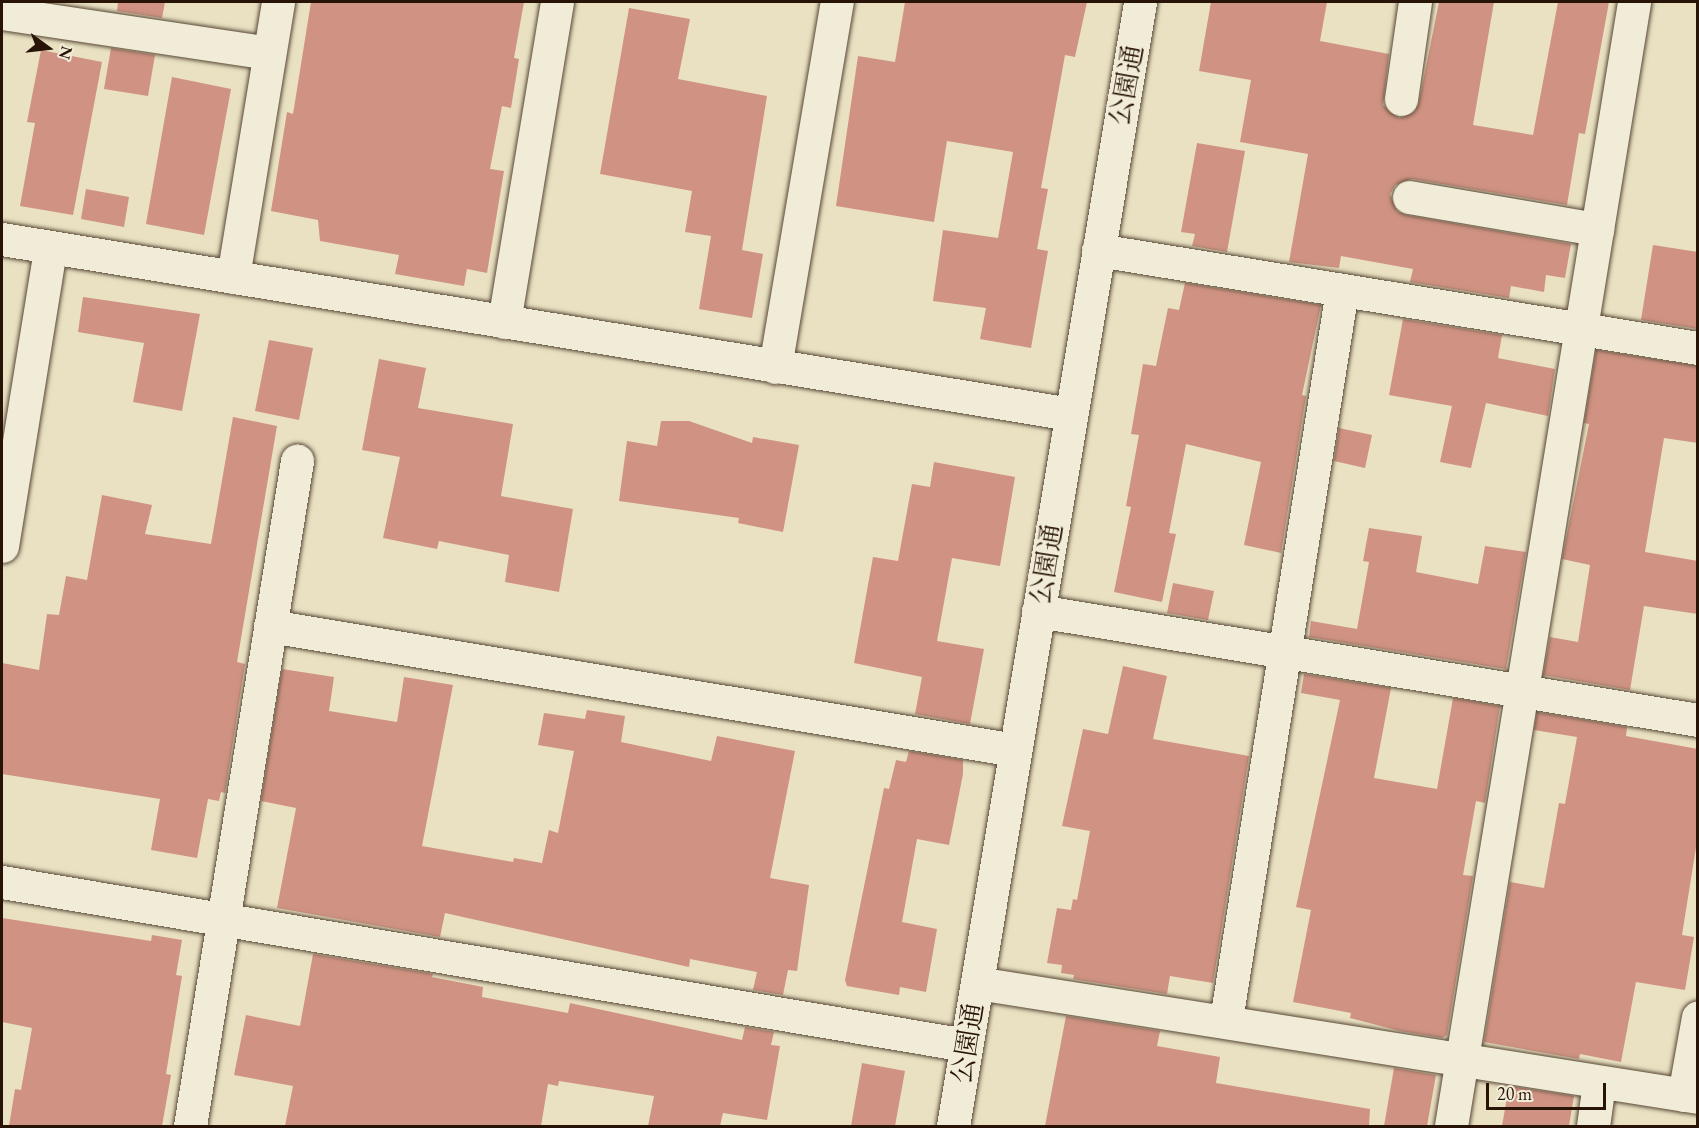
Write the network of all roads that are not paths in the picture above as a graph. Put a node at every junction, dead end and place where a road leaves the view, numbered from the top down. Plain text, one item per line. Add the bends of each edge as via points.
1 (278, 2) edge
2 (557, 2) edge
3 (837, 2) edge
4 (1140, 2) edge
5 (1415, 2) edge
6 (1634, 2) edge
7 (2, 13) edge
8 (269, 53) junction
9 (1401, 99) dead end
10 (1409, 197) dead end
11 (1597, 229) junction
12 (2, 239) edge
13 (50, 248) junction
14 (1098, 250) junction
15 (233, 278) junction
16 (1342, 290) junction
17 (504, 322) junction
18 (1581, 331) junction
19 (1698, 348) edge
20 (775, 368) junction
21 (1071, 414) junction
22 (297, 461) dead end
23 (2, 546) edge
24 (1038, 611) junction
25 (270, 626) junction
26 (1285, 654) junction
27 (1523, 692) junction
28 (1698, 720) edge
29 (1015, 750) junction
30 (2, 882) edge
31 (223, 918) junction
32 (977, 983) junction
33 (1698, 1017) edge
34 (1226, 1020) junction
35 (966, 1045) junction
36 (1461, 1063) junction
37 (1599, 1083) junction
38 (1691, 1096) edge
39 (189, 1126) edge
40 (953, 1126) edge
41 (1451, 1126) edge
42 (1593, 1126) edge

1 - 8 street
2 - 17 street
3 - 20 street
4 - 14 street, 公園通
5 - 9 street
6 - 11 street
7 - 8 street
8 - 15 street
10 - 11 street
11 - 18 street
12 - 13 street
13 - 15 street
13 - 23 street
14 - 16 street
14 - 21 street, 公園通
15 - 17 street
16 - 18 street
16 - 26 street
17 - 20 street
18 - 19 street
18 - 27 street
20 - 21 street
21 - 24 street, 公園通
22 - 25 street
24 - 26 street
24 - 29 street, 公園通
25 - 29 street
25 - 31 street
26 - 27 street
26 - 34 street
27 - 28 street
27 - 36 street
29 - 32 street, 公園通
30 - 31 street
31 - 35 street
31 - 39 street
32 - 34 street
32 - 35 street, 公園通
33 - 38 street
34 - 36 street
35 - 40 street, 公園通
36 - 37 street
36 - 41 street
37 - 38 street
37 - 42 street

